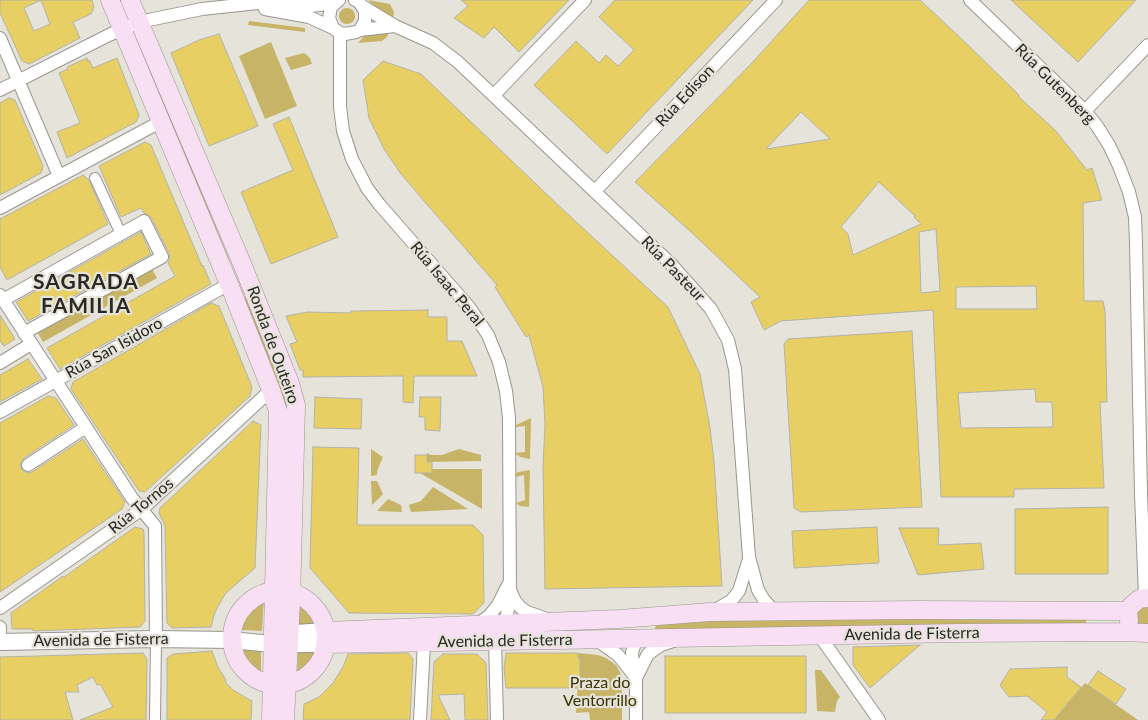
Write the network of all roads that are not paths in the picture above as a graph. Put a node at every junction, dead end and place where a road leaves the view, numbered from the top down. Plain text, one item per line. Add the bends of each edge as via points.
1 (110, 0) edge
2 (130, 0) edge
3 (585, 0) edge
4 (776, 0) edge
5 (970, 0) edge
6 (337, 1) edge
7 (359, 2) edge
8 (243, 4) edge
9 (139, 22) junction
10 (395, 26) junction
11 (122, 29) junction
12 (336, 31) junction
13 (358, 31) junction
14 (0, 38) edge
15 (1148, 45) edge
16 (341, 62) junction
17 (18, 81) junction
18 (0, 90) edge
19 (494, 96) junction
20 (1084, 112) junction
21 (160, 122) junction
22 (59, 176) junction
23 (95, 178) dead end
24 (594, 191) junction
25 (0, 208) edge
26 (1148, 216) edge
27 (1135, 217) junction
28 (121, 234) junction
29 (228, 284) junction
30 (1, 298) edge
31 (28, 339) junction
32 (0, 363) edge
33 (55, 381) junction
34 (271, 390) junction
35 (1144, 404) edge
36 (0, 412) edge
37 (86, 427) junction
38 (28, 466) dead end
39 (142, 509) junction
40 (749, 557) junction
41 (509, 582) junction
42 (292, 585) junction
43 (273, 590) junction
44 (1146, 598) edge
45 (0, 608) edge
46 (1128, 611) junction
47 (710, 612) junction
48 (775, 612) junction
49 (671, 616) junction
50 (555, 622) junction
51 (505, 623) junction
52 (478, 624) junction
53 (0, 627) edge
54 (356, 629) junction
55 (1144, 633) edge
56 (819, 635) junction
57 (685, 637) junction
58 (326, 638) junction
59 (637, 638) junction
60 (156, 639) junction
61 (281, 639) junction
62 (231, 640) junction
63 (495, 640) junction
64 (597, 640) junction
65 (0, 642) edge
66 (424, 643) junction
67 (636, 678) junction
68 (279, 684) junction
69 (155, 720) edge
70 (270, 720) edge
71 (285, 720) edge
72 (420, 720) edge
73 (497, 720) edge
74 (636, 720) edge
75 (879, 720) edge

1 - 11 main road, Ronda de Outeiro
2 - 9 main road, Ronda de Outeiro
3 - 19 street
4 - 24 street, Rúa Edison
5 - 20 street, Rúa Gutenberg
6 - 8 street via 311,6 268,2
6 - 12 street, Rúa Isaac Peral via 329,12 330,23
7 - 10 street, Rúa Pasteur
7 - 13 street via 365,21
8 - 9 street
8 - 12 street via 309,17
9 - 11 street
9 - 42 main road, Ronda de Outeiro via 293,391 297,414
10 - 13 street
10 - 19 street, Rúa Pasteur via 447,53
11 - 17 street
11 - 21 main road, Ronda de Outeiro
12 - 13 street via 350,34
12 - 16 street, Rúa Isaac Peral
13 - 16 street, Rúa Isaac Peral
14 - 17 street
15 - 20 street
16 - 41 street, Rúa Isaac Peral via 339,89 343,131 352,159 367,188 469,307 488,335 499,362 508,418
17 - 18 street
17 - 22 street
19 - 24 street, Rúa Pasteur
20 - 27 street, Rúa Gutenberg via 1110,145 1120,166
21 - 22 street
21 - 29 main road, Ronda de Outeiro
22 - 25 street
23 - 28 street
24 - 40 street, Rúa Pasteur via 692,286 711,309 728,340 737,386
26 - 27 street
27 - 35 street, Rúa Gutenberg
28 - 30 street
28 - 31 street via 144,221 162,256
29 - 33 street, Rúa San Isidoro
29 - 34 main road, Ronda de Outeiro
30 - 31 street
31 - 32 street
31 - 33 street
33 - 36 street, Rúa San Isidoro
33 - 37 street
34 - 39 street, Rúa Tornos
34 - 43 main road, Ronda de Outeiro via 278,411
35 - 44 street, Rúa Gutenberg via 1141,494
37 - 38 street
37 - 39 street
39 - 45 street, Rúa Tornos
39 - 60 street via 156,526
40 - 47 street, Avenida de Fisterra via 739,591 731,601
40 - 48 street, Rúa Pasteur via 758,590
41 - 50 street, Rúa Isaac Peral via 515,601 521,608
41 - 51 street, Rúa Isaac Peral via 510,600
41 - 52 street, Avenida de Fisterra via 498,605
42 - 43 main road
42 - 54 main road via 336,619
42 - 58 main road via 315,606 323,620
42 - 61 main road, Ronda de Outeiro
43 - 61 main road, Ronda de Outeiro
43 - 62 main road via 259,594 246,604 233,625
44 - 46 main road via 1134,602
46 - 48 main road, Avenida de Fisterra
46 - 55 main road, Avenida de Fisterra via 1130,624
47 - 48 main road, Avenida de Fisterra
47 - 49 main road, Avenida de Fisterra
49 - 50 main road, Avenida de Fisterra
49 - 59 main road via 645,626
50 - 51 main road, Avenida de Fisterra
51 - 52 main road, Avenida de Fisterra
51 - 66 main road via 496,631
52 - 54 main road, Avenida de Fisterra
53 - 65 street
54 - 58 main road, Avenida de Fisterra
55 - 56 main road, Avenida de Fisterra
56 - 57 main road, Avenida de Fisterra
56 - 75 street
57 - 59 main road, Avenida de Fisterra
57 - 67 street, Avenida de Fisterra via 648,654
58 - 61 street, Avenida de Fisterra
58 - 66 main road, Avenida de Fisterra
58 - 68 main road via 319,664 310,674 297,682
59 - 64 main road, Avenida de Fisterra
59 - 67 street via 632,652
60 - 62 street, Avenida de Fisterra
60 - 65 street, Avenida de Fisterra
60 - 69 street
61 - 62 street, Avenida de Fisterra
61 - 68 main road, Ronda de Outeiro
62 - 68 main road via 244,670 253,678
63 - 64 main road, Avenida de Fisterra
63 - 66 main road, Avenida de Fisterra
63 - 73 street
64 - 67 street via 618,654
66 - 72 street
67 - 74 street
68 - 70 main road, Ronda de Outeiro
68 - 71 main road, Ronda de Outeiro

